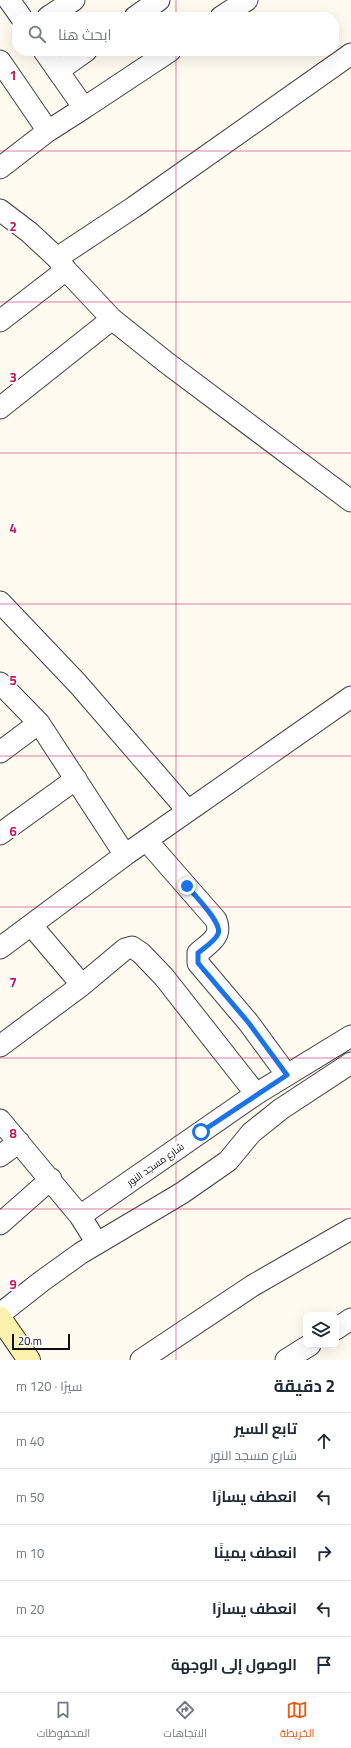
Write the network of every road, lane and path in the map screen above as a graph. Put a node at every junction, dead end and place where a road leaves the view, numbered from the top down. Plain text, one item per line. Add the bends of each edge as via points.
1 (9, 0) edge
2 (74, 0) edge
3 (159, 0) edge
4 (17, 12) edge
5 (56, 12) edge
6 (142, 12) edge
7 (351, 54) edge
8 (48, 56) edge
9 (79, 56) edge
10 (162, 56) edge
11 (0, 61) edge
12 (58, 71) junction
13 (84, 108) junction
14 (48, 131) junction
15 (0, 168) edge
16 (0, 210) edge
17 (62, 264) junction
18 (112, 319) junction
19 (0, 321) edge
20 (0, 408) edge
21 (351, 501) edge
22 (0, 602) edge
23 (0, 683) edge
24 (351, 697) edge
25 (39, 723) junction
26 (0, 752) edge
27 (76, 779) junction
28 (188, 811) junction
29 (0, 834) edge
30 (147, 841) junction
31 (125, 855) junction
32 (32, 926) junction
33 (0, 948) edge
34 (82, 985) junction
35 (350, 1039) edge
36 (0, 1046) edge
37 (351, 1063) edge
38 (287, 1075) junction
39 (256, 1094) junction
40 (0, 1120) edge
41 (19, 1142) junction
42 (0, 1156) edge
43 (51, 1179) junction
44 (80, 1216) junction
45 (0, 1224) edge
46 (351, 1229) edge
47 (97, 1242) junction
48 (0, 1314) edge
49 (0, 1318) edge
50 (351, 1319) edge
51 (339, 1327) edge
52 (305, 1348) edge
53 (29, 1360) edge
54 (142, 1360) edge
55 (286, 1360) edge

1 - 4 street
2 - 5 street
3 - 6 street
7 - 17 street via 134,207
8 - 12 street
9 - 12 street
10 - 13 street
11 - 14 street
12 - 13 street
13 - 14 street
14 - 15 street
16 - 17 street via 29,232
17 - 18 street
17 - 19 street
18 - 20 street
18 - 21 street via 167,364
22 - 28 street via 78,684
23 - 25 street
24 - 28 street
25 - 26 street
25 - 27 street
27 - 29 street
27 - 31 street
28 - 30 street
30 - 31 street
30 - 38 street via 216,920 218,935 198,953 198,963 248,1022
31 - 32 street
32 - 33 street
32 - 34 street
34 - 36 street
34 - 39 street via 125,949 137,949 164,977
35 - 38 street, شارع مسجد النور
37 - 47 street via 281,1109 251,1133 228,1161 182,1193
38 - 39 street, شارع مسجد النور
39 - 44 street, شارع مسجد النور
40 - 41 street
41 - 42 street
41 - 43 street
43 - 44 street
43 - 45 street
44 - 47 street
46 - 54 street via 252,1286
47 - 48 street
49 - 53 main road
50 - 51 street
52 - 55 street

